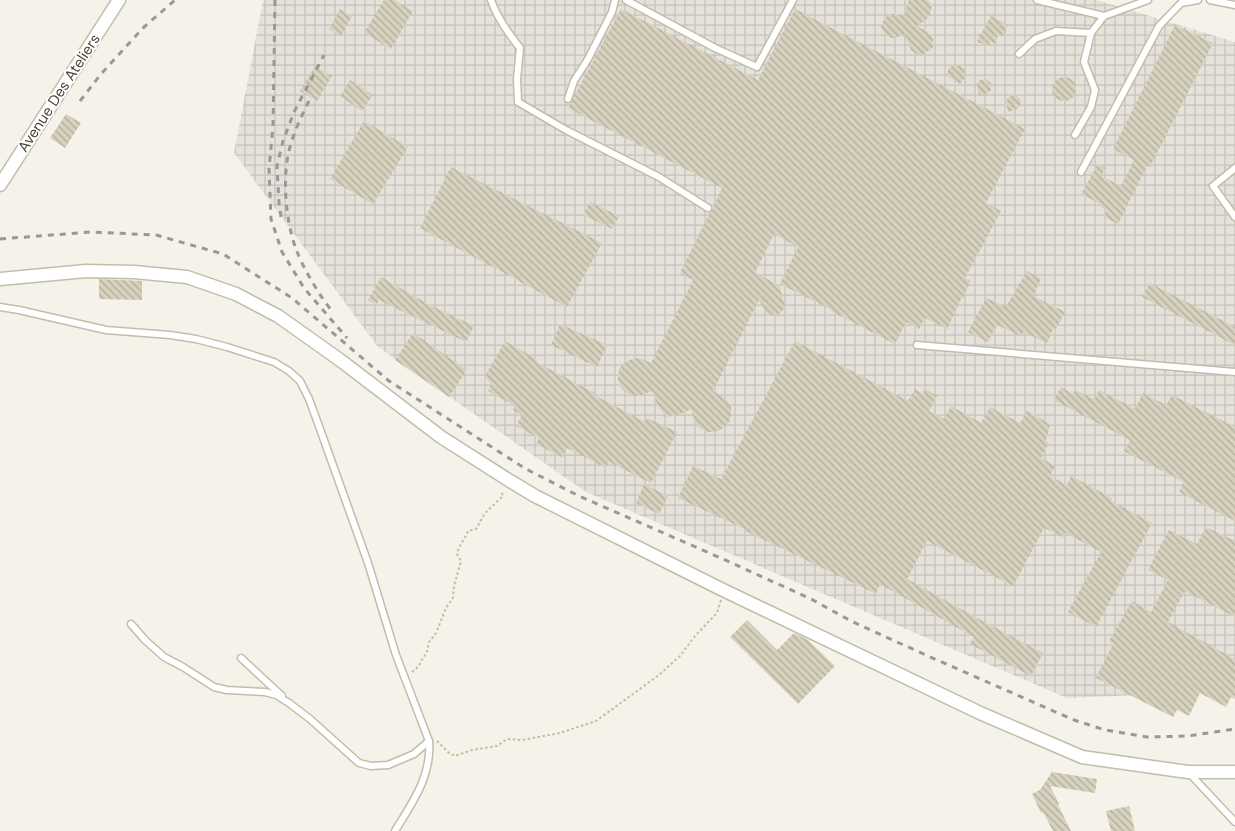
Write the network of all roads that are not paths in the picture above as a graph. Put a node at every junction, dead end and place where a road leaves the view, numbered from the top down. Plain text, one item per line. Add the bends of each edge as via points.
1 (119, 0) edge
2 (491, 0) edge
3 (615, 0) edge
4 (626, 0) edge
5 (793, 0) edge
6 (1037, 0) edge
7 (1148, 0) edge
8 (1198, 0) edge
9 (1210, 0) edge
10 (1235, 6) edge
11 (1104, 16) junction
12 (1091, 33) junction
13 (1019, 54) dead end
14 (568, 100) dead end
15 (1075, 135) dead end
16 (1235, 168) edge
17 (1081, 172) dead end
18 (0, 185) edge
19 (708, 208) dead end
20 (1235, 217) edge
21 (0, 279) edge
22 (0, 307) edge
23 (917, 345) dead end
24 (1235, 372) edge
25 (131, 624) dead end
26 (241, 658) dead end
27 (289, 703) junction
28 (429, 741) junction
29 (1188, 772) junction
30 (1235, 772) edge
31 (1235, 822) edge
32 (395, 831) edge

1 - 18 street, Avenue Des Ateliers
2 - 19 lane via 508,33 520,48 518,102 659,177
3 - 14 lane via 612,12 574,81
4 - 5 lane via 757,67
6 - 11 lane
7 - 11 lane
8 - 17 lane via 1181,4 1159,26
9 - 10 lane
11 - 12 lane
12 - 13 lane via 1056,31 1035,39
12 - 15 lane via 1084,62 1094,90 1091,107
16 - 20 lane via 1213,186
21 - 29 street via 86,271 134,272 187,277 236,294 278,316 441,437 535,496 980,714 1082,757
22 - 28 lane via 106,330 196,339 274,362 300,381 368,563 396,655
23 - 24 lane
25 - 27 lane via 164,657 214,687 265,692
26 - 27 lane
27 - 28 lane via 359,763 388,765 414,754
28 - 32 lane via 426,776
29 - 30 street
29 - 31 lane

